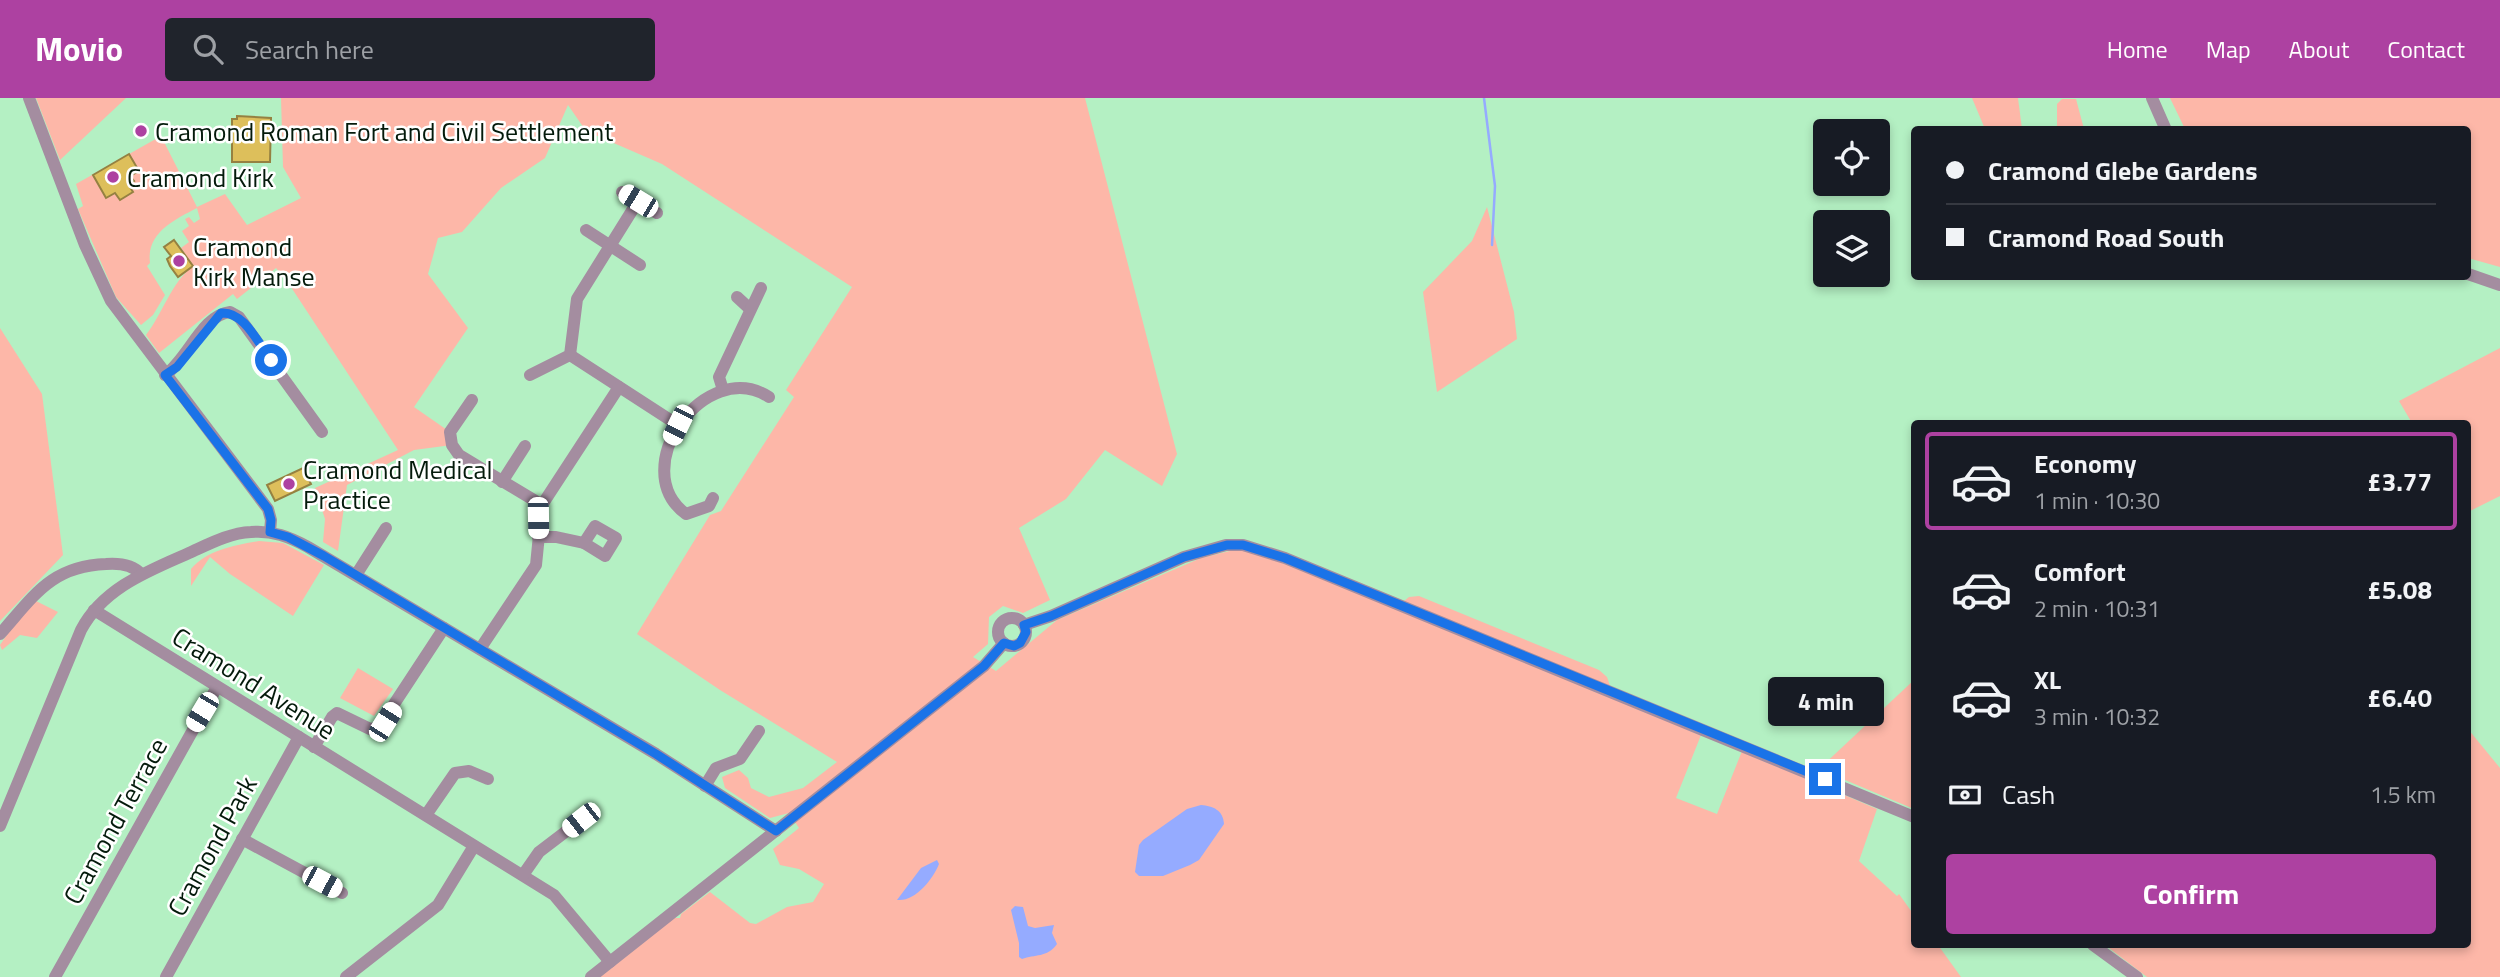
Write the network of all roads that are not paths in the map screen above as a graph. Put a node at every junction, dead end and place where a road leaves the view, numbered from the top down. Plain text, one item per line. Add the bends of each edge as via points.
1 (29, 98) edge
2 (2152, 98) edge
3 (2164, 126) edge
4 (622, 192) dead end
5 (638, 201) junction
6 (657, 213) dead end
7 (586, 230) dead end
8 (609, 246) junction
9 (640, 265) dead end
10 (2471, 275) edge
11 (2500, 285) edge
12 (761, 288) dead end
13 (737, 297) dead end
14 (750, 309) junction
15 (570, 355) junction
16 (165, 375) junction
17 (530, 375) dead end
18 (618, 387) junction
19 (723, 390) junction
20 (769, 397) dead end
21 (472, 400) dead end
22 (678, 425) junction
23 (322, 432) dead end
24 (525, 446) dead end
25 (502, 482) junction
26 (713, 498) dead end
27 (542, 505) junction
28 (386, 528) dead end
29 (270, 532) junction
30 (538, 537) junction
31 (584, 543) dead end
32 (141, 574) junction
33 (356, 575) junction
34 (94, 610) junction
35 (1024, 625) junction
36 (444, 628) junction
37 (0, 634) edge
38 (1004, 643) junction
39 (480, 649) junction
40 (217, 687) junction
41 (759, 731) dead end
42 (299, 737) junction
43 (314, 747) junction
44 (488, 779) dead end
45 (705, 786) junction
46 (426, 815) junction
47 (1911, 816) edge
48 (581, 820) dead end
49 (0, 826) edge
50 (776, 831) junction
51 (242, 839) junction
52 (474, 846) junction
53 (523, 875) junction
54 (342, 892) dead end
55 (2097, 948) edge
56 (610, 962) junction
57 (55, 977) edge
58 (166, 977) edge
59 (346, 977) edge
60 (591, 977) edge
61 (2137, 977) edge

1 - 16 street via 102,283
2 - 3 street
4 - 5 street
5 - 6 street
5 - 8 street
7 - 8 street
8 - 9 street
8 - 15 street via 577,299
10 - 11 street
12 - 14 street
13 - 14 street
14 - 19 street via 719,377
15 - 17 street
15 - 18 street
16 - 23 street via 177,367 214,317 230,312 239,317
16 - 29 street via 268,509
18 - 22 street
18 - 27 street
19 - 20 street via 751,388
19 - 22 street via 701,401
21 - 25 street via 450,432 452,445 459,455
22 - 26 street via 667,447 664,473 673,502 686,514 709,506
24 - 25 street
25 - 27 street
27 - 30 street
28 - 33 street
29 - 32 street via 229,536
29 - 33 street via 300,542
30 - 31 street
30 - 39 street via 536,565
32 - 34 street
32 - 37 street via 126,565 112,564 67,570 46,583
33 - 36 street
34 - 40 street, Cramond Avenue
34 - 49 street via 71,653
35 - 38 street via 1020,643
35 - 38 street via 1012,618 1002,623 998,633
35 - 47 street via 1184,557 1243,545 1285,558
36 - 39 street
36 - 43 street via 379,727 370,729 338,713
38 - 50 street via 984,666
39 - 45 street
40 - 42 street, Cramond Avenue
40 - 57 street, Cramond Terrace
41 - 45 street via 740,759 716,768
42 - 43 street, Cramond Avenue
42 - 51 street, Cramond Park
43 - 46 street, Cramond Avenue
44 - 46 street via 469,771 455,773
45 - 50 street
46 - 52 street, Cramond Avenue
48 - 53 street via 539,852
50 - 56 street
51 - 54 street
51 - 58 street, Cramond Park
52 - 53 street, Cramond Avenue
52 - 59 street via 438,905
53 - 56 street, Cramond Avenue via 562,903
55 - 61 street
56 - 60 street

